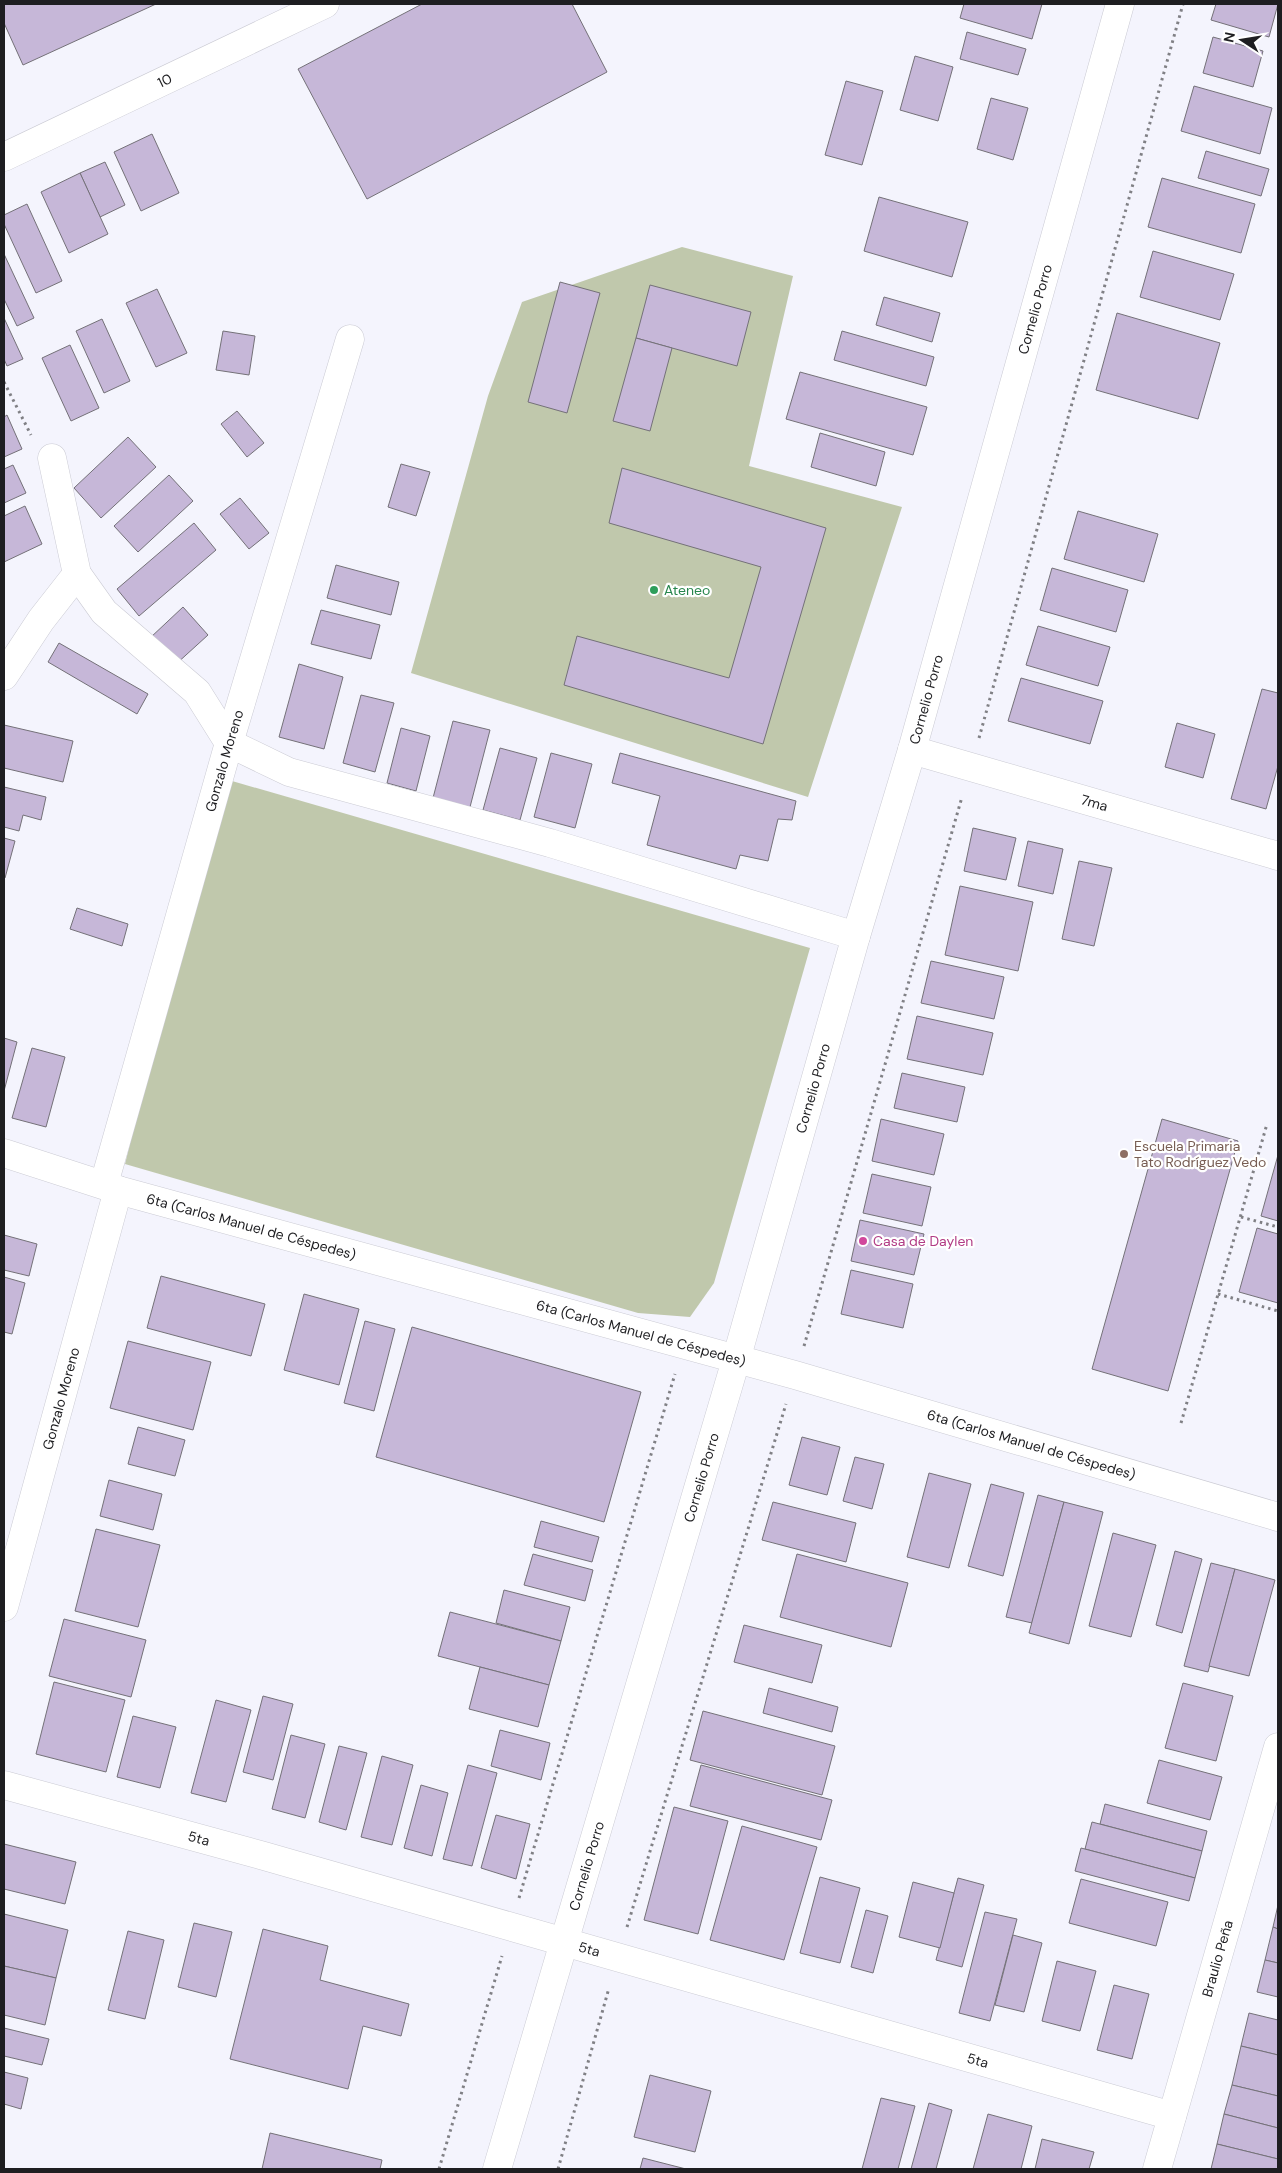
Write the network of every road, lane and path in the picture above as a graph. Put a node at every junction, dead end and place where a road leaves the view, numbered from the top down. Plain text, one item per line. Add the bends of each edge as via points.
1 (325, 4) edge
2 (1120, 4) edge
3 (1183, 4) edge
4 (4, 157) edge
5 (350, 339) dead end
6 (4, 382) edge
7 (52, 458) joint
8 (77, 574) junction
9 (4, 676) edge
10 (229, 743) junction
11 (912, 750) junction
12 (970, 768) junction
13 (1278, 856) edge
14 (856, 936) junction
15 (1268, 1124) dead end
16 (4, 1153) edge
17 (111, 1187) junction
18 (1241, 1217) junction
19 (1278, 1227) edge
20 (1218, 1294) junction
21 (1278, 1311) edge
22 (684, 1344) junction
23 (736, 1360) junction
24 (795, 1375) junction
25 (1180, 1422) dead end
26 (1278, 1517) edge
27 (4, 1607) edge
28 (1278, 1748) edge
29 (4, 1785) edge
30 (511, 1926) junction
31 (565, 1943) junction
32 (618, 1958) junction
33 (1172, 2116) junction
34 (440, 2169) edge
35 (497, 2169) edge
36 (558, 2169) edge
37 (1157, 2169) edge

1 - 4 street, 10
2 - 11 street, Cornelio Porro
3 - 12 path
5 - 10 street, Gonzalo Moreno
6 - 7 path via 34,441
7 - 8 street
8 - 9 street via 41,620
8 - 10 street via 104,612 197,692
10 - 14 street via 289,772 550,844
10 - 17 street, Gonzalo Moreno
11 - 12 street, 7ma
11 - 14 street, Cornelio Porro
12 - 13 street, 7ma
12 - 24 path
14 - 23 street, Cornelio Porro
15 - 18 path
16 - 17 street, 6ta (Carlos Manuel de Céspedes)
17 - 22 street, 6ta (Carlos Manuel de Céspedes)
17 - 27 street, Gonzalo Moreno
18 - 19 path
18 - 20 path
20 - 21 path
20 - 25 path
22 - 23 street, 6ta (Carlos Manuel de Céspedes)
22 - 30 path
23 - 24 street, 6ta (Carlos Manuel de Céspedes)
23 - 31 street, Cornelio Porro
24 - 26 street, 6ta (Carlos Manuel de Céspedes)
24 - 32 path
28 - 33 street, Braulio Peña
29 - 30 street, 5ta
30 - 31 street, 5ta
30 - 34 path
31 - 32 street, 5ta
31 - 35 street, Cornelio Porro
32 - 33 street, 5ta
32 - 36 path
33 - 37 street, Braulio Peña

